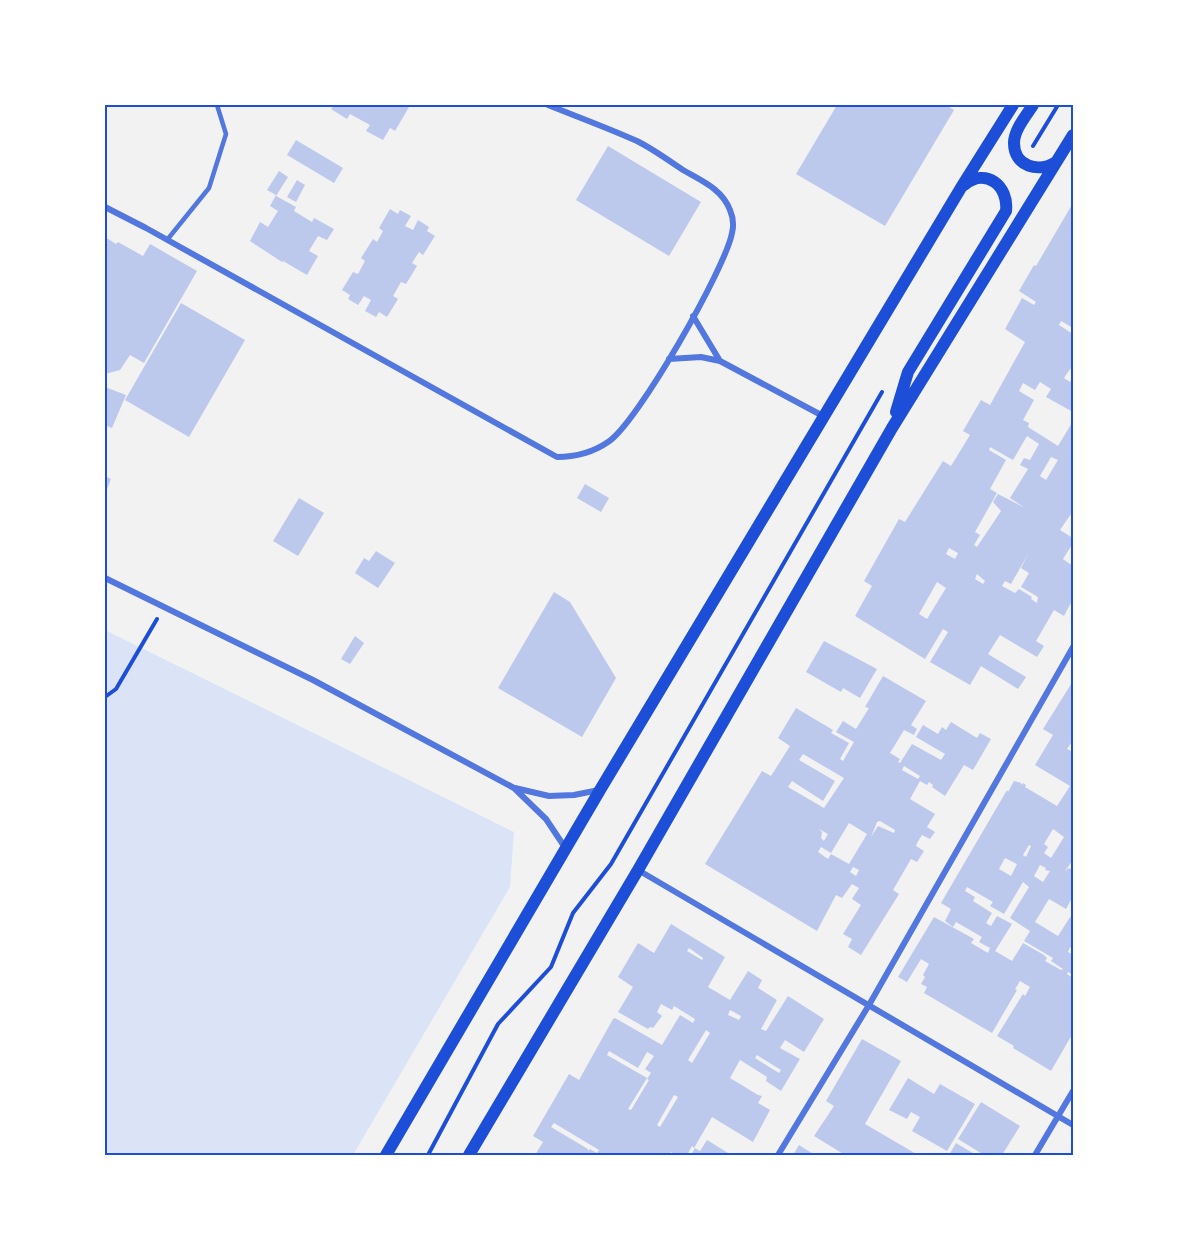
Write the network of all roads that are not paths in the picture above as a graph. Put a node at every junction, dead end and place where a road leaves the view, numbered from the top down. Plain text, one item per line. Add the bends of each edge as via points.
1 (217, 105) edge
2 (548, 105) edge
3 (1014, 105) edge
4 (1033, 105) edge
5 (1073, 135) edge
6 (1057, 161) junction
7 (962, 186) junction
8 (105, 207) edge
9 (168, 240) junction
10 (693, 316) junction
11 (669, 359) junction
12 (720, 361) junction
13 (824, 417) junction
14 (892, 428) junction
15 (105, 578) edge
16 (1073, 646) edge
17 (514, 788) junction
18 (600, 790) junction
19 (566, 849) junction
20 (638, 870) junction
21 (869, 1005) junction
22 (1073, 1091) edge
23 (1058, 1116) junction
24 (1073, 1125) edge
25 (386, 1155) edge
26 (469, 1155) edge
27 (778, 1155) edge
28 (1035, 1155) edge

1 - 9 lane via 226,134 209,188
2 - 10 street via 639,142 720,192 730,210 732,234 717,274
3 - 7 main road
4 - 6 main road via 1016,134 1016,152 1026,165 1034,168
5 - 6 main road
6 - 14 main road
7 - 13 main road
7 - 14 main road via 977,178 994,181 1005,194 1006,211 908,372
8 - 9 street
9 - 11 street via 557,458 581,455 610,441 636,411
10 - 11 street
10 - 12 street
11 - 12 street via 700,357
12 - 13 street
13 - 18 main road
14 - 20 main road
15 - 17 street via 313,680
16 - 21 street
17 - 18 street via 549,796
17 - 19 street via 546,819
18 - 19 main road
19 - 25 main road
20 - 21 street
20 - 26 main road
21 - 23 street
21 - 27 street
22 - 23 street
23 - 24 street
23 - 28 street

